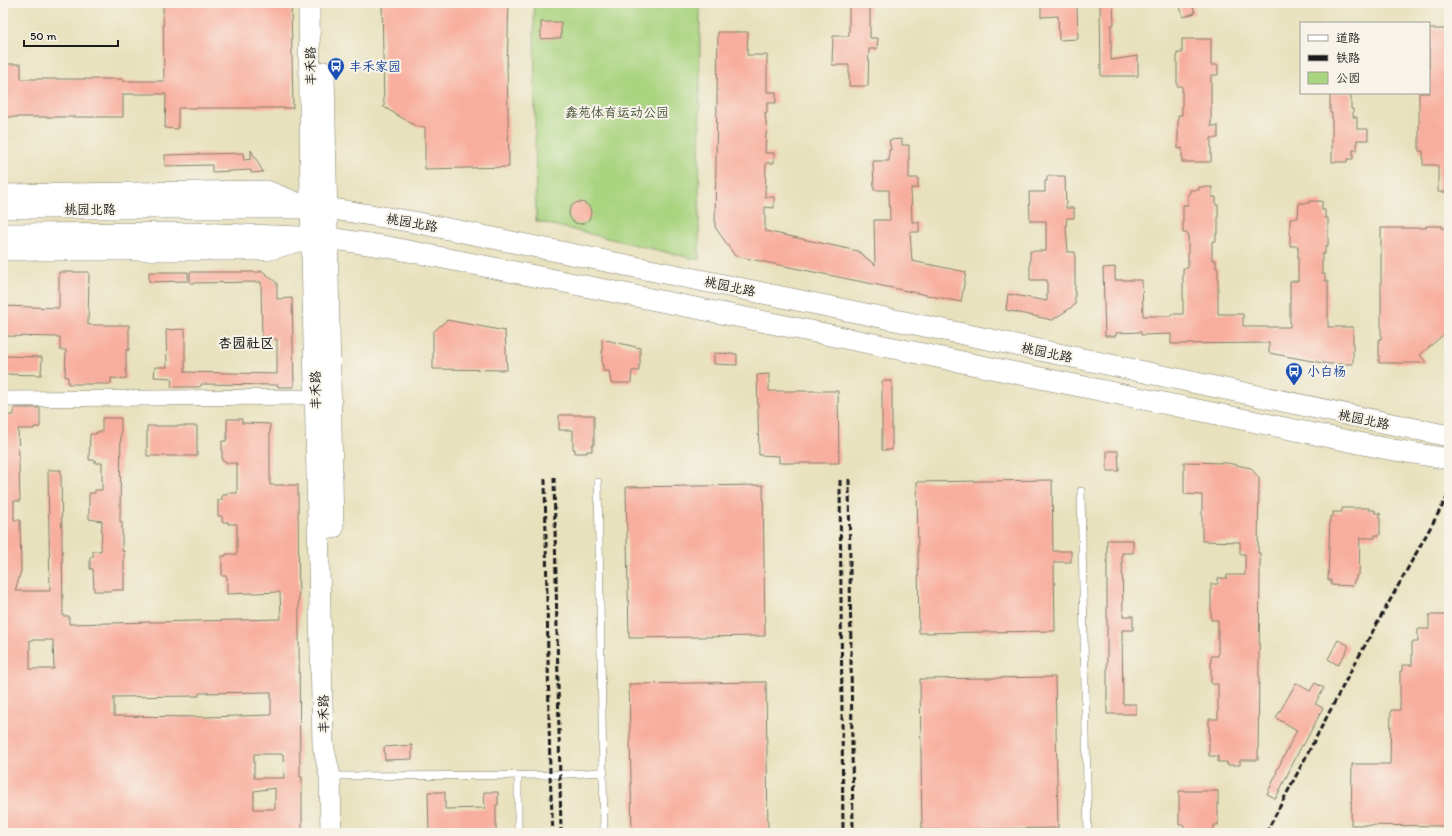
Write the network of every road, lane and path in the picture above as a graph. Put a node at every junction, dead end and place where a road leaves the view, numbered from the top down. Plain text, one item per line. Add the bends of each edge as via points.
1 (309, 3) edge
2 (322, 3) edge
3 (8, 204) edge
4 (319, 208) junction
5 (9, 234) edge
6 (320, 238) junction
7 (3, 251) edge
8 (315, 397) junction
9 (3, 399) edge
10 (1449, 436) edge
11 (1449, 460) edge
12 (598, 482) dead end
13 (1081, 491) dead end
14 (604, 772) junction
15 (518, 775) junction
16 (330, 776) junction
17 (331, 833) edge
18 (518, 833) edge
19 (604, 833) edge
20 (1088, 833) edge

1 - 4 main road, 丰禾路
2 - 4 main road, 丰禾路
3 - 4 main road, 桃园北路
4 - 6 main road, 丰禾路
4 - 10 main road, 桃园北路 via 414,222
5 - 6 main road, 桃园北路 via 191,233
6 - 7 street via 267,251
6 - 8 main road, 丰禾路
6 - 11 main road, 桃园北路 via 388,247
6 - 16 main road, 丰禾路 via 337,744
8 - 9 street
8 - 16 main road, 丰禾路 via 323,745
12 - 14 lane
13 - 20 lane
14 - 15 lane
14 - 19 lane
15 - 16 lane
15 - 18 lane
16 - 17 main road, 丰禾路

